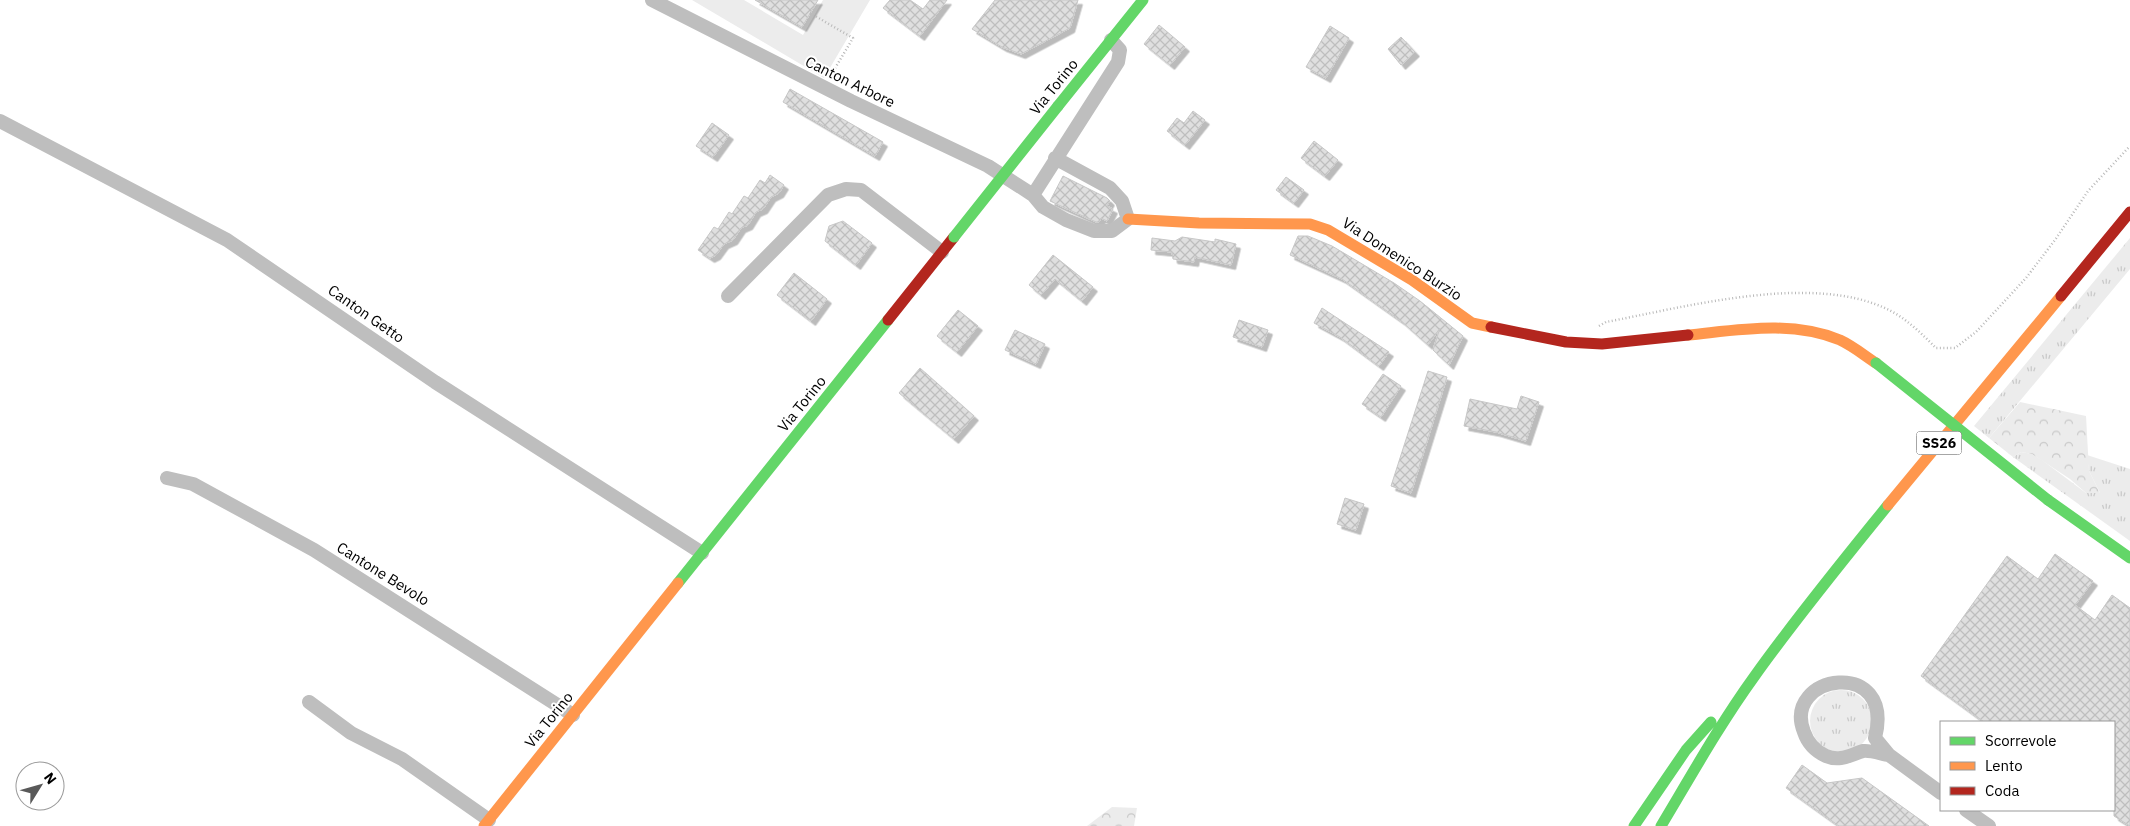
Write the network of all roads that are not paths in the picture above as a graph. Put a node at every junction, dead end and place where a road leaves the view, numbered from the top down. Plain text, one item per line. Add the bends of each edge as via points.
1 (652, 0) edge
2 (1143, 0) edge
3 (1111, 40) junction
4 (0, 121) edge
5 (1055, 158) junction
6 (1033, 195) junction
7 (2130, 212) edge
8 (1128, 219) junction
9 (942, 252) junction
10 (728, 296) dead end
11 (167, 478) dead end
12 (702, 553) junction
13 (2130, 558) edge
14 (1753, 678) junction
15 (309, 702) dead end
16 (573, 715) junction
17 (1889, 756) junction
18 (1940, 792) edge
19 (1967, 811) edge
20 (487, 823) edge
21 (1634, 826) edge
22 (1661, 826) edge
23 (1989, 826) edge

1 - 6 street, Canton Arbore via 988,166
2 - 3 street, Via Torino
3 - 5 street via 1120,50 1118,62
3 - 9 street, Via Torino, bridge
4 - 12 street, Canton Getto via 227,240 435,382
5 - 6 street
5 - 8 street via 1110,188 1122,201
6 - 8 street, Canton Arbore via 1043,207 1058,216 1094,231 1112,231
7 - 14 street, SS26 via 1850,552
8 - 13 street, Via Domenico Burzio, bridge via 1310,224 1328,230 1412,280 1472,323 1566,342 1602,344 1761,328 1819,332 1842,341 1876,363 2048,500
9 - 10 street via 861,190 838,190 810,210
9 - 12 street, Via Torino
11 - 16 street, Cantone Bevolo via 193,484 314,550
12 - 16 street, Via Torino
14 - 21 street via 1686,750
14 - 22 street, SS26
15 - 20 street via 351,733 402,759
16 - 20 street, Via Torino
17 - 17 street via 1875,738 1879,721 1877,708 1865,690 1850,682 1834,682 1818,688 1807,699 1801,714 1802,726 1807,741 1816,751 1829,758 1847,758 1864,751
17 - 18 street
19 - 23 street

